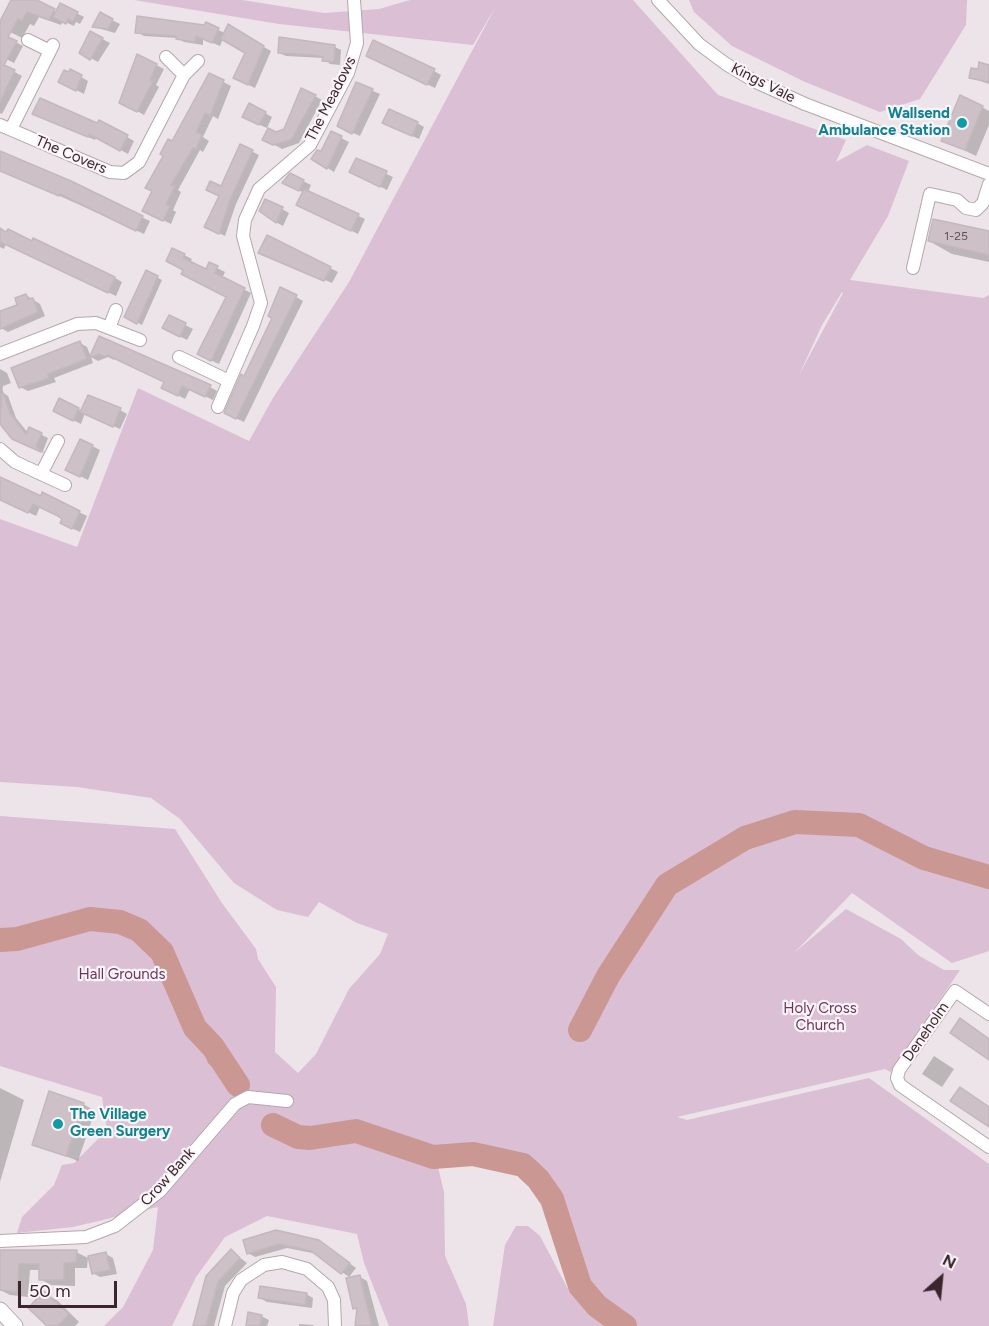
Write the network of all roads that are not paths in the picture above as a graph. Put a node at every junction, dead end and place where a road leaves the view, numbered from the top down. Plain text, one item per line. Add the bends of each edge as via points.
1 (354, 0) edge
2 (658, 0) edge
3 (28, 40) dead end
4 (166, 57) dead end
5 (198, 61) dead end
6 (184, 75) junction
7 (5, 127) edge
8 (989, 174) edge
9 (989, 184) edge
10 (913, 268) dead end
11 (116, 310) dead end
12 (109, 328) junction
13 (140, 340) dead end
14 (0, 354) edge
15 (179, 357) dead end
16 (229, 381) junction
17 (218, 407) dead end
18 (58, 441) dead end
19 (0, 449) edge
20 (41, 474) junction
21 (65, 485) dead end
22 (989, 1014) edge
23 (287, 1101) dead end
24 (989, 1147) edge
25 (0, 1241) edge
26 (0, 1310) edge
27 (15, 1326) edge
28 (225, 1326) edge
29 (335, 1326) edge

1 - 16 street, The Meadows via 357,44 348,73 310,145 259,189 245,219 243,236 261,303
2 - 8 street, Kings Vale via 699,44 756,82
3 - 7 street, The Covers via 52,48
4 - 6 street
5 - 6 street, The Covers
6 - 7 street, The Covers via 139,162 124,173 110,172
9 - 10 street via 983,203 976,210 957,200 930,194
11 - 12 street
12 - 13 street
12 - 14 street via 96,323 77,324
15 - 16 street
16 - 17 street, The Meadows
18 - 20 street
19 - 20 street via 15,462
20 - 21 street
22 - 24 street, Deneholm via 955,991 897,1078 900,1085
23 - 25 street, Crow Bank via 248,1098 235,1104 160,1191 115,1226 86,1237
26 - 27 street
28 - 29 street via 233,1293 242,1280 264,1265 282,1262 299,1265 322,1280 334,1300

